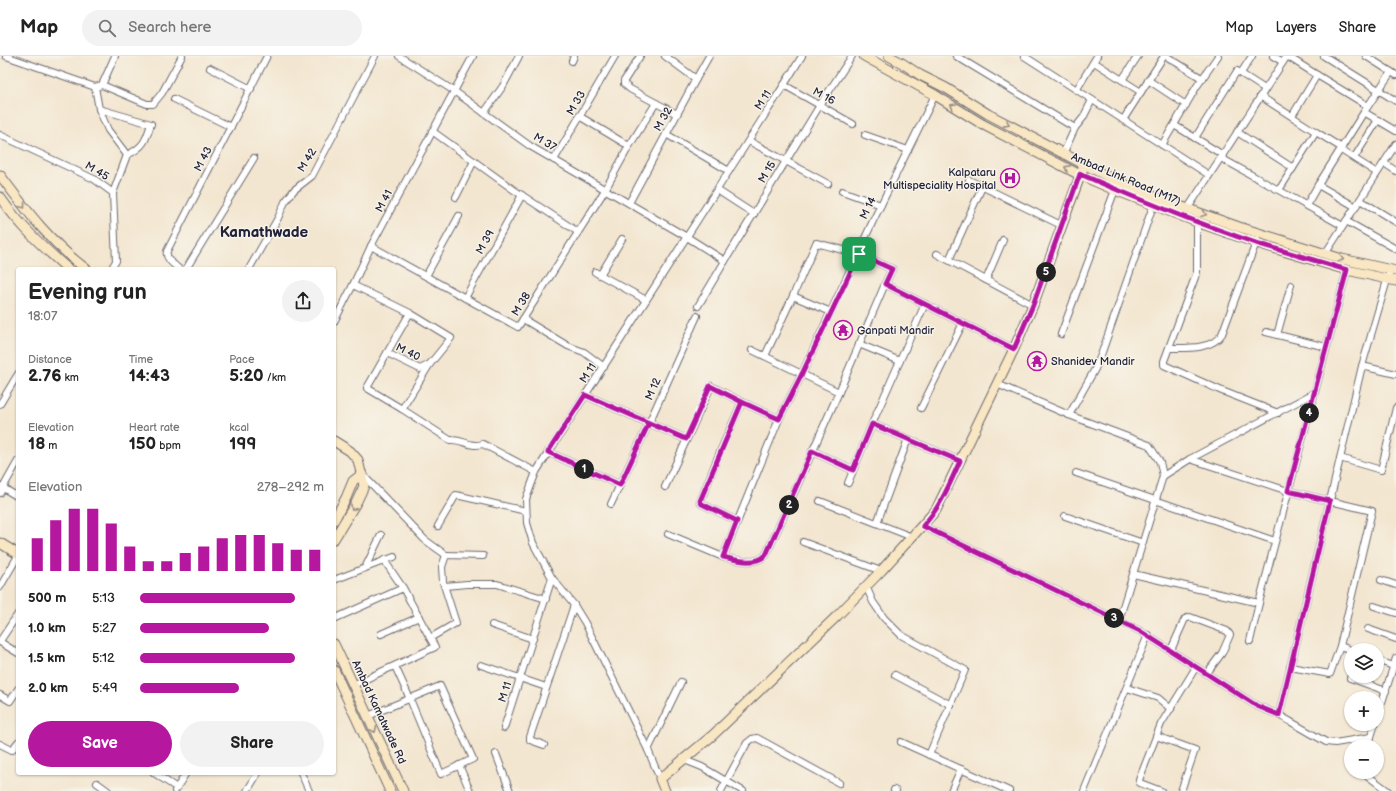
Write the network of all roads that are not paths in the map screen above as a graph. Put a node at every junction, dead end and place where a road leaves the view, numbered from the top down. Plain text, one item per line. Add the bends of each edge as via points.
1 (6, 56) edge
2 (115, 56) edge
3 (182, 56) edge
4 (267, 56) edge
5 (375, 56) edge
6 (399, 56) edge
7 (473, 56) edge
8 (519, 56) edge
9 (614, 56) edge
10 (640, 56) edge
11 (665, 56) edge
12 (709, 56) edge
13 (802, 56) edge
14 (852, 56) edge
15 (864, 56) edge
16 (888, 56) edge
17 (956, 56) edge
18 (1024, 56) edge
19 (1098, 56) edge
20 (1138, 56) edge
21 (1165, 56) edge
22 (1218, 56) edge
23 (1252, 56) edge
24 (1273, 56) edge
25 (1287, 56) edge
26 (1324, 56) edge
27 (1366, 56) edge
28 (1031, 58) edge
29 (23, 59) edge
30 (904, 59) edge
31 (1094, 62) junction
32 (1283, 62) junction
33 (210, 68) dead end
34 (1241, 73) junction
35 (895, 74) junction
36 (1394, 74) edge
37 (1317, 75) junction
38 (1203, 78) junction
39 (696, 79) junction
40 (1122, 80) junction
41 (1148, 80) junction
42 (102, 85) junction
43 (784, 85) junction
44 (94, 88) junction
45 (251, 89) junction
46 (1077, 89) junction
47 (1265, 89) junction
48 (1379, 90) junction
49 (454, 91) junction
50 (1140, 92) junction
51 (935, 95) junction
52 (1260, 96) junction
53 (174, 99) dead end
54 (1092, 100) junction
55 (1396, 101) edge
56 (656, 104) junction
57 (820, 105) junction
58 (1186, 105) junction
59 (99, 109) junction
60 (1366, 109) junction
61 (484, 113) junction
62 (677, 114) junction
63 (579, 116) junction
64 (1292, 116) junction
65 (1123, 120) junction
66 (1378, 120) junction
67 (853, 124) dead end
68 (1174, 125) junction
69 (231, 127) junction
70 (1075, 128) junction
71 (432, 131) junction
72 (1396, 131) edge
73 (1237, 132) junction
74 (1316, 132) junction
75 (666, 134) junction
76 (865, 134) dead end
77 (0, 135) edge
78 (1195, 138) junction
79 (749, 141) junction
80 (1162, 145) junction
81 (629, 146) junction
82 (1396, 146) edge
83 (1341, 149) junction
84 (908, 150) junction
85 (1063, 154) junction
86 (127, 155) junction
87 (1222, 156) junction
88 (254, 158) dead end
89 (1354, 158) junction
90 (554, 160) junction
91 (786, 160) junction
92 (474, 162) junction
93 (1384, 163) junction
94 (1084, 165) junction
95 (1293, 168) junction
96 (729, 171) junction
97 (1396, 171) edge
98 (1378, 173) junction
99 (1080, 174) junction
100 (0, 175) edge
101 (1209, 175) junction
102 (970, 180) dead end
103 (828, 184) dead end
104 (1318, 185) junction
105 (982, 187) junction
106 (605, 190) junction
107 (717, 190) junction
108 (1115, 190) junction
109 (1279, 190) junction
110 (842, 191) dead end
111 (113, 193) junction
112 (522, 195) junction
113 (456, 196) dead end
114 (0, 197) edge
115 (1360, 200) junction
116 (1155, 202) junction
117 (628, 203) junction
118 (881, 205) junction
119 (1306, 206) junction
120 (1356, 207) junction
121 (1188, 208) junction
122 (754, 214) junction
123 (459, 216) dead end
124 (1197, 222) junction
125 (1396, 222) edge
126 (1344, 224) junction
127 (1063, 226) junction
128 (578, 232) junction
129 (1260, 233) junction
130 (687, 237) junction
131 (622, 239) dead end
132 (1003, 240) dead end
133 (1256, 243) junction
134 (371, 246) junction
135 (1396, 249) edge
136 (859, 254) junction
137 (937, 254) dead end
138 (1325, 254) junction
139 (949, 260) junction
140 (725, 261) junction
141 (66, 267) edge
142 (84, 267) edge
143 (112, 267) edge
144 (176, 267) edge
145 (187, 267) edge
146 (250, 267) edge
147 (1347, 270) junction
148 (1393, 270) edge
149 (426, 276) junction
150 (986, 280) junction
151 (1392, 280) edge
152 (885, 284) junction
153 (353, 285) junction
154 (1292, 285) dead end
155 (793, 296) junction
156 (466, 298) junction
157 (646, 300) junction
158 (925, 304) junction
159 (1033, 305) junction
160 (698, 306) dead end
161 (831, 312) junction
162 (410, 313) junction
163 (697, 316) dead end
164 (336, 318) edge
165 (523, 319) junction
166 (963, 323) junction
167 (1266, 332) dead end
168 (1061, 334) dead end
169 (1277, 335) junction
170 (860, 344) junction
171 (1326, 347) junction
172 (1169, 348) junction
173 (1014, 349) junction
174 (752, 350) dead end
175 (387, 353) junction
176 (764, 356) junction
177 (900, 361) junction
178 (430, 364) junction
179 (1362, 366) junction
180 (604, 367) junction
181 (802, 374) junction
182 (1396, 374) edge
183 (16, 377) edge
184 (997, 384) junction
185 (839, 392) junction
186 (1314, 393) junction
187 (585, 395) junction
188 (744, 403) junction
189 (0, 404) edge
190 (921, 408) dead end
191 (1396, 408) edge
192 (402, 409) junction
193 (1278, 412) junction
194 (1069, 414) junction
195 (779, 419) junction
196 (649, 423) junction
197 (872, 424) junction
198 (686, 439) junction
199 (908, 439) junction
200 (336, 442) edge
201 (812, 451) junction
202 (548, 452) junction
203 (1340, 458) junction
204 (1190, 459) junction
205 (960, 461) junction
206 (16, 464) edge
207 (853, 470) junction
208 (536, 472) junction
209 (1076, 473) dead end
210 (362, 474) junction
211 (1163, 476) junction
212 (848, 483) dead end
213 (620, 485) junction
214 (665, 487) dead end
215 (1, 489) edge
216 (1288, 491) junction
217 (16, 495) edge
218 (1156, 500) junction
219 (820, 501) dead end
220 (1330, 501) junction
221 (611, 504) dead end
222 (526, 511) junction
223 (336, 516) edge
224 (1065, 516) dead end
225 (737, 521) junction
226 (877, 523) junction
227 (438, 526) dead end
228 (923, 526) junction
229 (668, 534) dead end
230 (381, 535) dead end
231 (336, 536) edge
232 (912, 537) junction
233 (1275, 540) junction
234 (803, 542) dead end
235 (1143, 542) junction
236 (0, 543) edge
237 (16, 554) edge
238 (446, 555) junction
239 (483, 556) dead end
240 (394, 557) dead end
241 (723, 557) junction
242 (16, 559) edge
243 (384, 560) junction
244 (365, 568) junction
245 (881, 570) junction
246 (1133, 574) junction
247 (552, 578) junction
248 (336, 579) edge
249 (1381, 580) dead end
250 (1396, 585) edge
251 (445, 586) junction
252 (866, 586) junction
253 (0, 587) edge
254 (403, 588) junction
255 (546, 599) junction
256 (1259, 603) junction
257 (574, 605) junction
258 (1374, 606) dead end
259 (1396, 613) edge
260 (16, 617) edge
261 (419, 617) junction
262 (336, 618) edge
263 (1119, 620) junction
264 (492, 625) dead end
265 (1368, 629) dead end
266 (381, 634) dead end
267 (1148, 635) junction
268 (430, 638) junction
269 (533, 639) junction
270 (1396, 639) edge
271 (0, 641) edge
272 (1250, 641) dead end
273 (1340, 646) junction
274 (1344, 647) edge
275 (336, 648) edge
276 (1171, 650) junction
277 (16, 653) edge
278 (1396, 658) edge
279 (1384, 662) edge
280 (481, 665) dead end
281 (395, 666) junction
282 (1394, 666) junction
283 (1196, 667) junction
284 (1290, 667) junction
285 (336, 674) edge
286 (1207, 674) junction
287 (895, 675) dead end
288 (520, 678) junction
289 (681, 682) dead end
290 (1364, 683) edge
291 (353, 685) junction
292 (546, 687) junction
293 (1127, 688) junction
294 (1386, 691) junction
295 (16, 692) edge
296 (0, 695) edge
297 (1384, 697) edge
298 (410, 699) junction
299 (951, 705) junction
300 (1171, 708) junction
301 (1279, 715) junction
302 (368, 716) junction
303 (504, 728) dead end
304 (1373, 731) edge
305 (1156, 736) junction
306 (1371, 737) joint
307 (901, 742) dead end
308 (0, 744) edge
309 (16, 745) edge
310 (544, 745) dead end
311 (648, 750) junction
312 (496, 754) dead end
313 (929, 755) junction
314 (682, 759) junction
315 (459, 765) junction
316 (960, 769) junction
317 (157, 775) edge
318 (185, 775) edge
319 (257, 775) edge
320 (302, 775) edge
321 (660, 779) junction
322 (1372, 779) edge
323 (726, 781) junction
324 (97, 783) dead end
325 (839, 783) dead end
326 (176, 790) edge
327 (108, 791) edge
328 (247, 791) edge
329 (309, 791) edge
330 (390, 791) edge
331 (403, 791) edge
332 (470, 791) edge
333 (510, 791) edge
334 (665, 791) edge
335 (721, 791) edge
336 (743, 791) edge
337 (951, 791) edge
338 (1008, 791) edge
339 (1084, 791) edge
340 (1161, 791) edge
341 (1181, 791) edge
342 (1388, 791) edge

1 - 29 street
2 - 42 street
3 - 42 street via 162,93 153,104 147,104
4 - 45 street, M 43
5 - 146 street, M 42 via 312,176 289,196
6 - 49 street, M 37
7 - 49 street, M 41
8 - 61 street via 503,86
9 - 63 street, M 33
10 - 56 street via 624,84
11 - 39 street
12 - 39 street, M 32
13 - 43 street, M 11
14 - 57 street, M 15
15 - 35 street, Ambad Link Road (M17)
16 - 30 street, Ambad Link Road (M17)
17 - 70 street
18 - 28 street
19 - 31 street
20 - 40 street
21 - 38 street
21 - 41 street
22 - 38 street
23 - 34 street
24 - 32 street
25 - 32 street
25 - 37 street
26 - 48 street
27 - 36 street
28 - 46 street
29 - 44 street
30 - 35 street
30 -> 85 street, Ambad Link Road (M17) via 920,75
31 - 40 street
31 - 46 street
32 - 47 street
33 - 45 street
34 - 47 street
34 - 78 street via 1237,71
35 - 51 street, Ambad Link Road (M17)
36 - 48 street
37 - 60 street
37 - 64 street
38 - 58 street
39 - 62 street, M 32
40 - 50 street
41 - 50 street
41 - 58 street
42 - 44 street
43 - 57 street, M 16
43 - 79 street, M 11
44 - 59 street
45 - 69 street, M 43
46 - 54 street
47 - 52 street
48 - 55 street
48 - 60 street
49 - 61 street, M 37
49 - 71 street, M 41
50 - 65 street
51 - 84 street, M 14
99 -> 51 street, Ambad Link Road (M17) via 982,124
52 - 64 street
52 - 73 street
53 - 69 street
54 - 65 street
54 - 70 street
56 - 62 street
56 - 81 street, M 38
57 - 67 street, M 16
57 - 91 street, M 15
58 - 68 street
59 - 86 street via 108,130
59 - 86 street via 151,124 145,142
60 - 66 street
60 - 83 street
61 - 90 street, M 37
62 - 75 street, M 32
63 - 81 street
63 - 90 street, M 33
64 - 74 street
65 - 80 street
66 - 72 street
66 - 89 street
68 - 78 street
68 - 80 street
69 - 144 street, M 43 via 167,250 167,257
70 - 85 street
71 - 92 street
71 - 134 street, M 41
73 - 87 street
73 - 95 street
74 - 83 street
74 - 95 street
75 - 96 street
75 - 117 street, M 32
76 - 84 street
77 - 111 street, M 45 via 94,178
78 - 87 street
79 - 91 street
79 - 96 street, M 11
80 - 101 street
81 - 106 street, M 38
82 - 93 street
83 - 89 street
83 - 104 street
84 - 118 street, M 14
85 - 94 street, Ambad Link Road (M17)
86 - 111 street
87 - 101 street
87 - 109 street
88 - 145 street
89 - 98 street
90 - 106 street, M 37
91 - 103 street
91 - 122 street, M 15
92 - 112 street
92 - 113 street
93 - 97 street
93 - 98 street
94 - 99 street
94 - 116 street, Ambad Link Road (M17)
95 - 109 street
96 - 107 street, M 11
98 - 115 street
99 - 108 street, Ambad Link Road (M17)
99 - 127 street
100 -> 142 street via 44,232
101 - 121 street
102 - 105 street
104 - 119 street
104 - 120 street
105 - 127 street
105 - 139 street
106 - 117 street, M 37
106 - 128 street, M 38
107 - 122 street
107 - 130 street, M 11
108 - 116 street, Ambad Link Road (M17)
108 - 168 street
109 - 119 street
110 - 118 street
111 - 143 street, M 45 via 116,261
112 - 128 street
112 - 156 street, M 39
114 - 141 street via 20,224
115 - 120 street
115 - 125 street
116 - 121 street, Ambad Link Road (M17)
116 - 124 street, Ambad Link Road (M17)
116 - 194 street via 1095,369
117 - 130 street, M 37
118 - 136 street, M 14
119 - 126 street
120 - 126 street
121 -> 129 street, Ambad Link Road (M17)
122 - 140 street, M 15
123 - 149 street
124 - 133 street, Ambad Link Road (M17)
124 - 172 street via 1197,272
126 - 135 street
126 - 138 street
127 - 159 street
128 - 165 street, M 38
129 - 133 street
129 - 138 street, Ambad Link Road (M17)
130 - 140 street
130 - 157 street, M 11
131 - 157 street via 598,274
132 - 150 street
133 - 147 street, Ambad Link Road (M17)
133 - 172 street via 1219,339 1211,344
134 - 149 street, M 38
134 - 153 street, M 41
136 - 152 street via 892,269
136 - 155 street via 816,243
136 - 161 street, M 14
137 - 139 street
138 -> 148 street, Ambad Link Road (M17)
139 - 150 street
140 - 160 street, M 15
147 - 151 street, Ambad Link Road (M17)
147 - 171 street
148 - 151 street
149 - 156 street, M 38
150 - 159 street
151 - 179 street
152 - 158 street
152 - 170 street
153 - 162 street, M 40
153 - 164 street, M 41
154 - 169 street
155 - 161 street
155 - 176 street
156 - 165 street, M 38 via 518,327
157 - 180 street, M 11
158 - 166 street
158 - 177 street
159 - 173 street
161 - 181 street, M 14
162 - 175 street, M 40
162 - 178 street, M 40 via 451,338
163 - 196 street, M 12
165 - 180 street via 568,346 584,352
166 - 173 street
166 - 190 street
167 - 169 street
169 - 171 street
170 - 177 street
170 - 185 street
171 - 186 street
172 - 193 street via 1164,361 1166,367
173 - 184 street
174 - 176 street
175 - 178 street, M 40 via 420,369
175 - 192 street via 367,388
176 - 181 street
177 - 197 street
178 - 192 street
179 - 182 street
179 - 203 street
180 - 187 street, M 11
181 - 185 street
181 - 195 street, M 14
183 - 189 street
184 - 194 street
184 - 205 street
185 - 201 street
186 - 193 street
186 - 216 street
187 - 196 street
187 - 202 street, M 11
188 - 195 street
188 - 198 street via 710,386
188 - 225 street via 742,402 700,502
191 - 203 street via 1382,470
192 - 208 street via 450,440 475,446 483,444
193 - 204 street
194 - 211 street via 1149,445 1160,462
195 - 225 street, M 14
196 - 198 street
196 - 213 street, M 12
197 - 199 street
197 - 207 street
198 - 214 street
199 - 205 street
199 - 226 street
200 - 210 street via 355,456
201 - 207 street
201 - 241 street via 766,555 748,562
202 - 208 street, M 11
202 - 213 street
203 - 220 street
204 - 211 street
204 - 216 street
205 - 228 street via 941,503
206 - 215 street
207 - 212 street
208 - 222 street, M 11 via 526,500
209 - 218 street
210 - 223 street via 353,481
210 -> 231 street via 362,491
210 - 238 street via 425,540
211 - 218 street
213 - 221 street, M 12
215 - 217 street
216 - 220 street
216 - 233 street
218 - 233 street
218 - 235 street
219 - 226 street
220 - 273 street via 1372,511
220 - 284 street
222 - 227 street via 456,495
222 - 247 street, M 11 via 533,543
224 - 235 street
225 - 241 street, M 14
226 - 232 street
228 - 232 street
228 - 263 street
229 - 241 street
230 - 244 street
232 - 245 street
233 - 256 street
234 - 245 street
235 - 246 street
236 - 237 street
238 - 239 street
238 - 251 street via 442,567
240 - 243 street
242 - 253 street
243 - 244 street
243 - 254 street
244 - 248 street
245 - 252 street
246 - 256 street
246 - 263 street
247 - 255 street, M 11
247 - 257 street
249 - 250 street
251 - 255 street via 497,584
251 - 268 street via 456,623
252 - 299 street via 884,618 901,635 965,670
252 - 314 street via 713,735
254 - 261 street
254 - 262 street
255 - 269 street, M 11
256 - 272 street
257 - 292 street
257 - 311 street
258 - 259 street
260 - 271 street
261 - 266 street
261 - 268 street
263 - 267 street
264 - 269 street
265 - 270 street
267 - 276 street
267 - 293 street
268 - 281 street via 435,647
269 - 288 street, M 11
271 - 277 street
273 - 274 street
273 - 284 street via 1330,674
275 - 291 street, Ambad Kamatwade Rd
276 - 283 street
276 - 286 street via 1187,618 1227,631 1230,635 1224,649
278 - 282 street
279 - 282 street
280 - 288 street
281 - 291 street
281 - 298 street
282 - 294 street
283 - 286 street
283 - 300 street
284 - 301 street
285 - 330 street, Ambad Kamatwade Rd
286 - 301 street via 1257,706
287 - 299 street
288 - 292 street
288 - 303 street, M 11
289 - 311 street
290 - 294 street
291 - 302 street, Ambad Kamatwade Rd
292 - 310 street via 529,738
293 - 300 street via 1147,693
293 - 339 street
294 - 297 street
295 - 296 street via 10,701
298 - 302 street
298 - 315 street via 441,774
298 - 315 street via 440,686 473,759
299 - 313 street
300 - 305 street
301 - 306 street via 1330,743
302 -> 331 street, Ambad Kamatwade Rd
304 - 306 street
305 - 340 street via 1139,782
305 - 341 street via 1195,750
307 - 313 street
308 - 309 street via 12,750
311 - 321 street
312 - 333 street
313 - 316 street
314 - 321 street
314 - 323 street
315 - 332 street
316 - 337 street
316 - 338 street
317 - 326 street
318 - 326 street
319 - 328 street
320 - 329 street
321 - 334 street
322 - 342 street
323 - 325 street via 747,743 756,738
323 - 335 street
323 - 336 street
324 - 327 street

